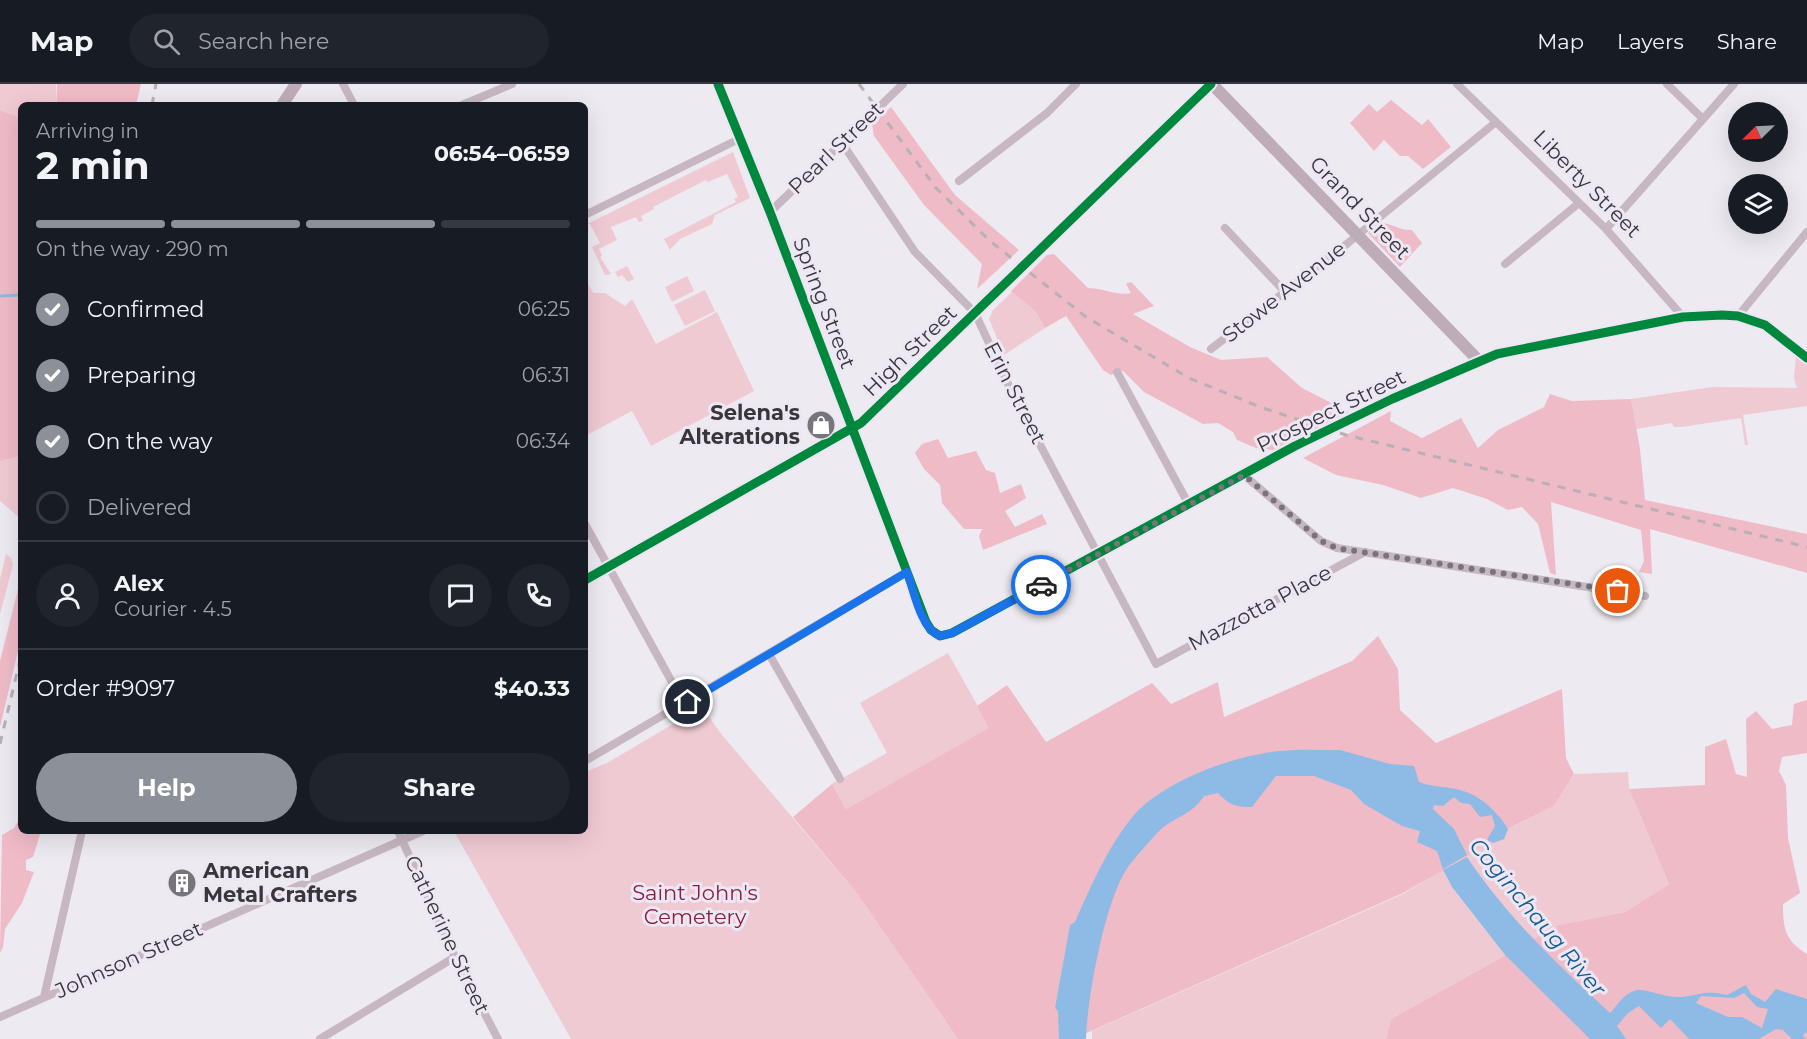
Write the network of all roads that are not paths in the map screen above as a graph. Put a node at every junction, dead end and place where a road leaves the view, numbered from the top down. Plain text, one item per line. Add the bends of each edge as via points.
1 (296, 84) edge
2 (343, 84) edge
3 (512, 84) edge
4 (718, 84) edge
5 (903, 84) edge
6 (1076, 84) edge
7 (1211, 84) edge
8 (1457, 84) edge
9 (1667, 84) edge
10 (1734, 84) edge
11 (284, 102) edge
12 (352, 102) edge
13 (469, 102) edge
14 (1703, 119) junction
15 (1496, 122) junction
16 (739, 139) junction
17 (842, 143) junction
18 (959, 181) dead end
19 (1579, 203) junction
20 (770, 212) junction
21 (588, 214) edge
22 (1225, 228) dead end
23 (1606, 229) junction
24 (1807, 232) edge
25 (1358, 234) junction
26 (1505, 264) dead end
27 (1285, 292) junction
28 (975, 313) junction
29 (1738, 316) junction
30 (1683, 317) junction
31 (1210, 349) dead end
32 (1807, 358) edge
33 (1479, 360) junction
34 (1117, 372) dead end
35 (852, 429) junction
36 (1244, 475) junction
37 (1189, 506) junction
38 (588, 529) edge
39 (1365, 552) junction
40 (1099, 554) junction
41 (609, 567) junction
42 (907, 572) junction
43 (588, 578) edge
44 (1645, 596) dead end
45 (936, 635) joint
46 (769, 654) junction
47 (1156, 664) joint
48 (684, 704) junction
49 (588, 759) edge
50 (840, 778) dead end
51 (81, 834) edge
52 (400, 834) edge
53 (416, 834) edge
54 (403, 840) junction
55 (455, 957) junction
56 (44, 997) junction
57 (0, 1017) edge
58 (320, 1039) edge
59 (498, 1039) edge

1 - 11 street
2 - 12 street
3 - 13 street
4 - 16 street, Spring Street
5 - 17 street, Pearl Street
6 - 18 street via 1031,126
7 - 25 street, Grand Street
7 - 28 street, High Street
8 - 15 street, Liberty Street
9 - 14 street
10 - 14 street
14 - 23 street
15 - 19 street, Liberty Street
15 - 25 street, Stowe Avenue
16 - 20 street, Spring Street
16 - 21 street
17 - 20 street, Pearl Street
17 - 28 street, Erin Street via 915,252
19 - 23 street, Liberty Street
19 - 26 street
20 - 35 street, Spring Street
22 - 27 street
23 - 30 street, Liberty Street
24 - 29 street
25 - 27 street, Stowe Avenue
25 - 33 street, Grand Street
27 - 31 street, Stowe Avenue
28 - 35 street, High Street
28 - 40 street, Erin Street via 1009,386
29 - 30 street, Prospect Street
29 - 32 street via 1765,325
30 - 33 street, Prospect Street
33 - 36 street, Prospect Street via 1376,406
34 - 37 street
35 - 41 street, High Street
35 - 42 street, Spring Street
36 - 37 street, Prospect Street
36 - 39 street via 1321,541 1336,548
37 - 40 street, Prospect Street
38 - 41 street
39 - 44 street
39 - 47 street, Mazzotta Place
40 - 45 street, Prospect Street via 952,633
40 - 47 street, Erin Street
41 - 43 street, High Street
41 - 48 street
42 - 45 street, Spring Street via 926,622
42 - 46 street
46 - 48 street
46 - 50 street
48 - 49 street
51 - 56 street
52 - 54 street, Catherine Street
53 - 54 street, Johnson Street
54 - 55 street, Catherine Street
54 - 56 street, Johnson Street
55 - 58 street
55 - 59 street, Catherine Street
56 - 57 street, Johnson Street

